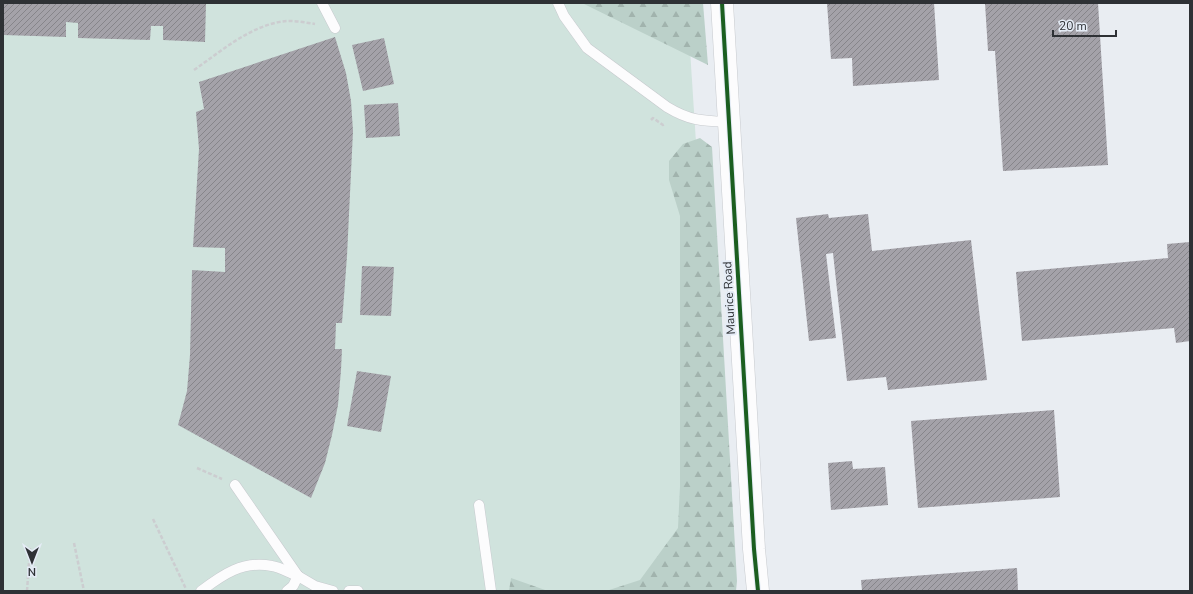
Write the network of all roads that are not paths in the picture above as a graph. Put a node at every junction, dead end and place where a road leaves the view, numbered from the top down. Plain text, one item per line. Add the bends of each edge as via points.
1 (322, 3) edge
2 (558, 3) edge
3 (722, 3) edge
4 (335, 28) road end
5 (729, 122) junction
6 (235, 485) road end
7 (480, 505) dead end
8 (298, 576) junction
9 (200, 591) edge
10 (287, 591) edge
11 (333, 591) edge
12 (349, 591) edge
13 (358, 591) edge
14 (491, 591) edge
15 (758, 591) edge

1 - 4 lane
2 - 5 lane via 587,48 667,107 694,120
3 - 5 street, Maurice Road
5 - 15 street, Maurice Road
6 - 8 lane
7 - 14 lane
8 - 9 lane via 272,566 239,567
8 - 10 lane
8 - 11 lane via 315,586
12 - 13 lane

